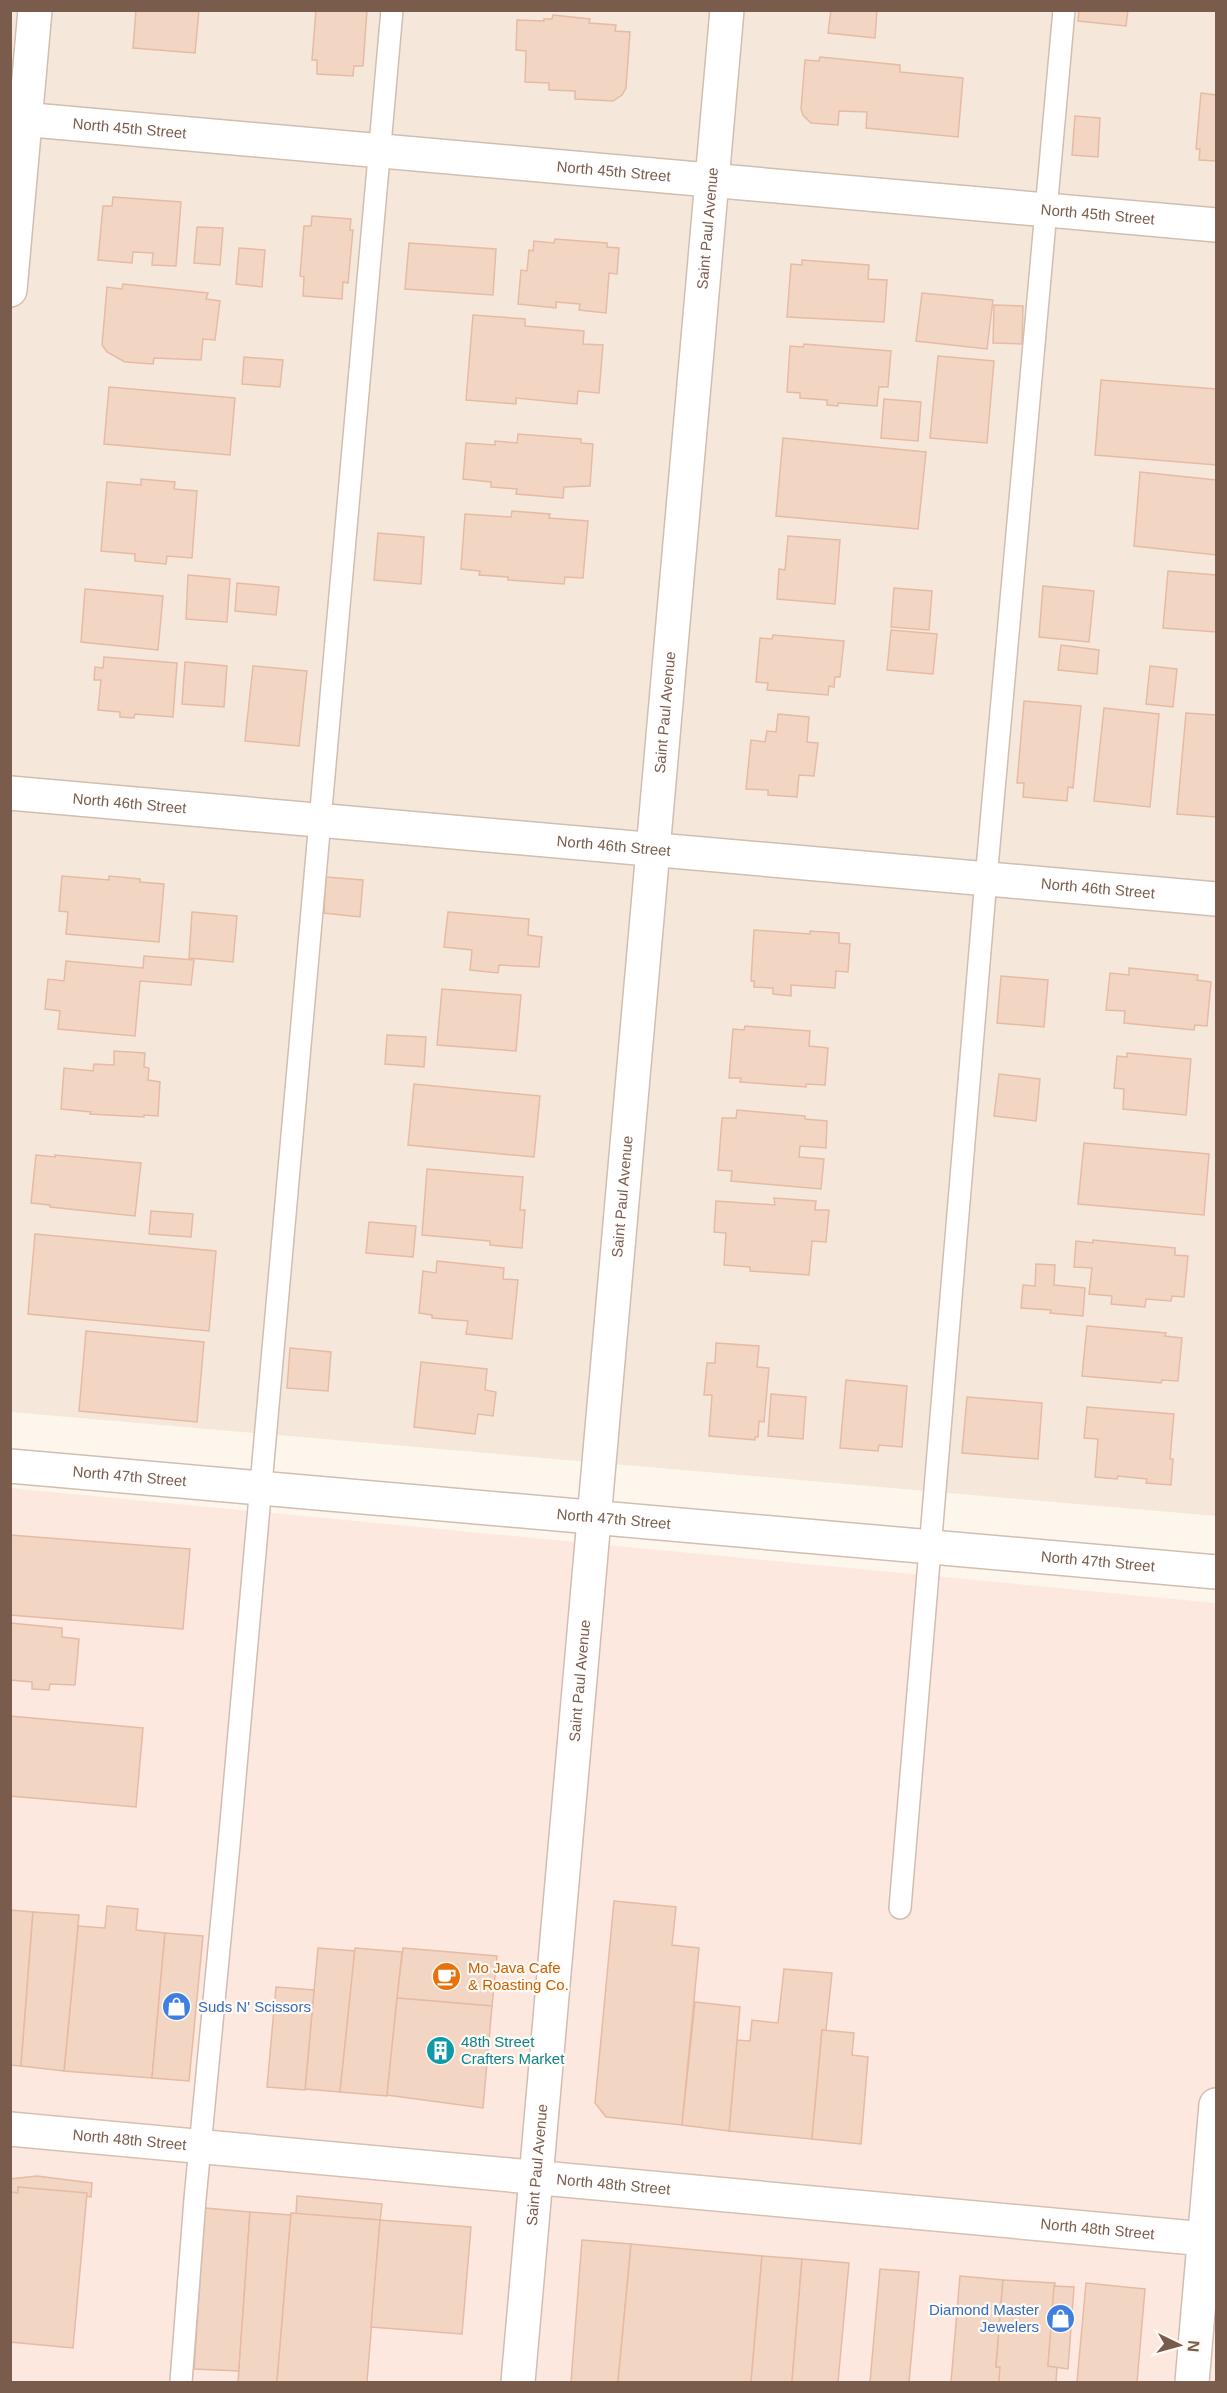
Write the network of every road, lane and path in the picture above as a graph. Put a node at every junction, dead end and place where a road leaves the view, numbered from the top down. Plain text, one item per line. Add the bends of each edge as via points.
1 (35, 10) edge
2 (392, 10) edge
3 (727, 10) edge
4 (1064, 10) edge
5 (18, 119) edge
6 (381, 153) junction
7 (712, 181) junction
8 (1046, 210) junction
9 (1216, 225) edge
10 (10, 290) edge
11 (10, 793) edge
12 (321, 820) junction
13 (653, 850) junction
14 (986, 879) junction
15 (1216, 899) edge
16 (10, 1466) edge
17 (261, 1488) junction
18 (593, 1516) junction
19 (930, 1547) junction
20 (1216, 1572) edge
21 (900, 1908) dead end
22 (1216, 2105) edge
23 (10, 2128) edge
24 (201, 2146) junction
25 (536, 2176) junction
26 (1211, 2239) edge
27 (181, 2382) edge
28 (518, 2382) edge
29 (1192, 2382) edge

1 - 5 street
2 - 6 lane
3 - 7 street, Saint Paul Avenue
4 - 8 lane
5 - 6 street, North 45th Street
5 - 10 street
6 - 7 street, North 45th Street
6 - 12 lane
7 - 8 street, North 45th Street
7 - 13 street, Saint Paul Avenue
8 - 9 street, North 45th Street
8 - 14 lane
11 - 12 street, North 46th Street
12 - 13 street, North 46th Street
12 - 17 lane
13 - 14 street, North 46th Street
13 - 18 street, Saint Paul Avenue
14 - 15 street, North 46th Street
14 - 19 lane
16 - 17 street, North 47th Street
17 - 18 street, North 47th Street
17 - 24 lane
18 - 19 street, North 47th Street
18 - 25 street, Saint Paul Avenue
19 - 20 street, North 47th Street
19 - 21 lane
22 - 26 street
23 - 24 street, North 48th Street
24 - 25 street, North 48th Street
24 - 27 lane
25 - 26 street, North 48th Street
25 - 28 street, Saint Paul Avenue
26 - 29 street

